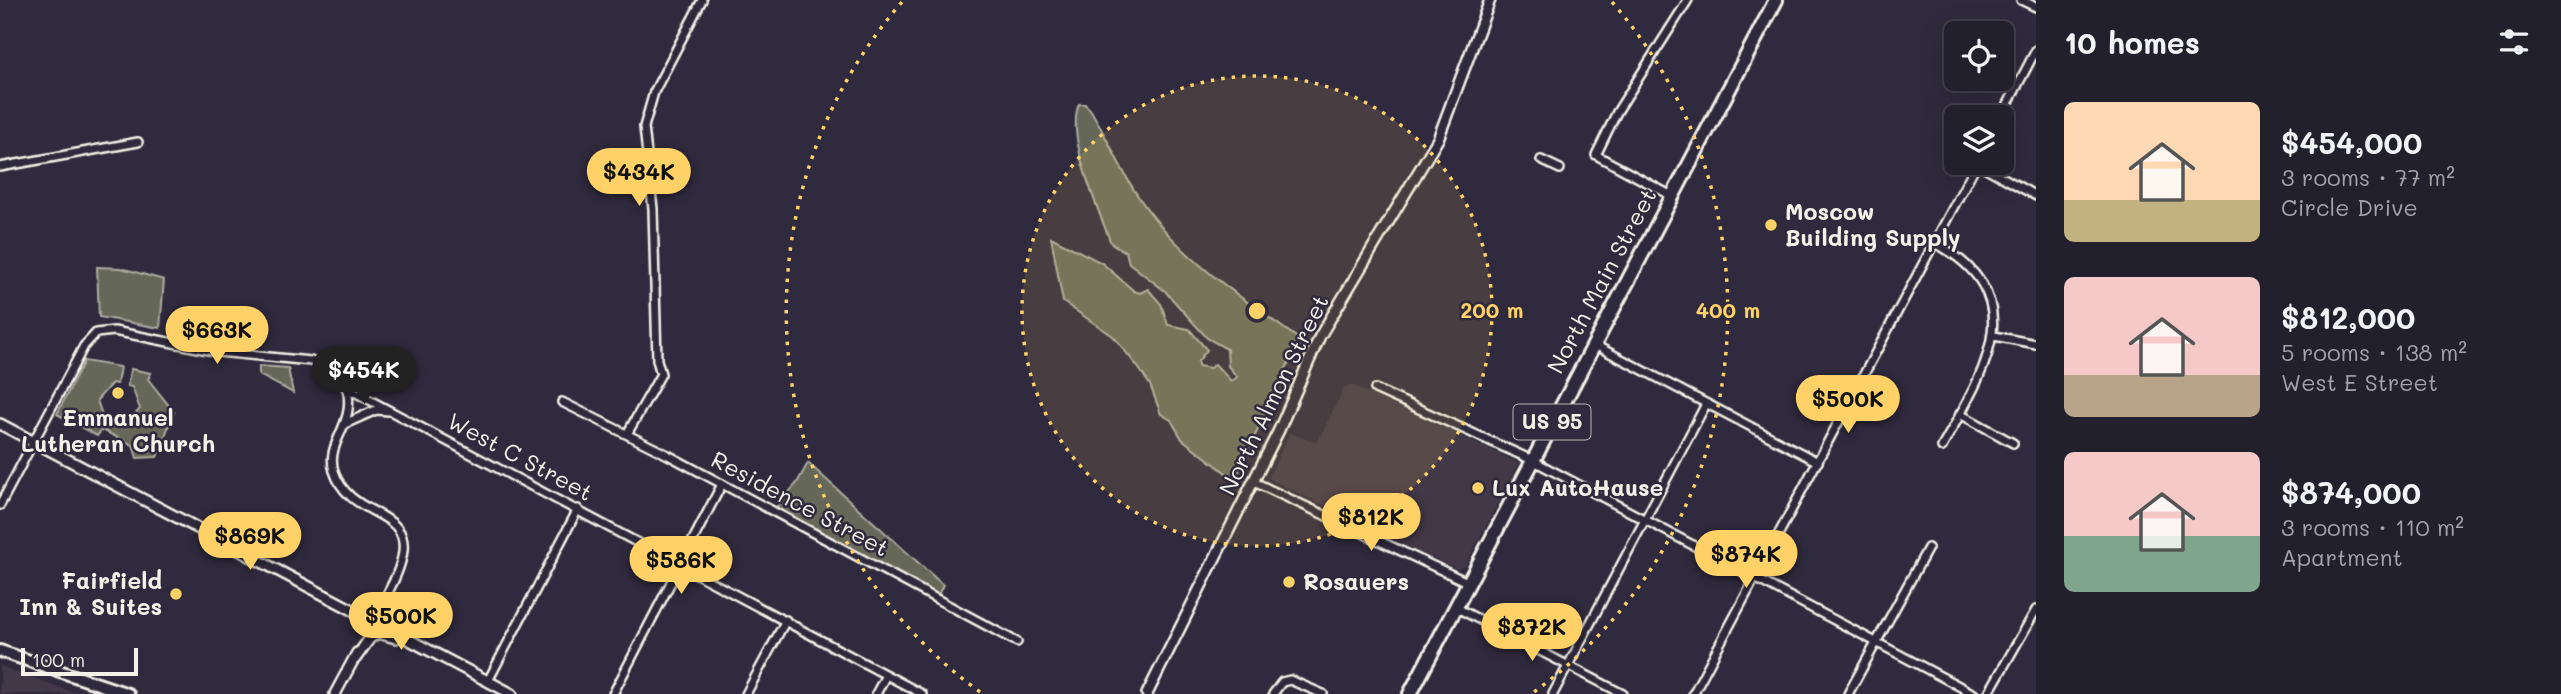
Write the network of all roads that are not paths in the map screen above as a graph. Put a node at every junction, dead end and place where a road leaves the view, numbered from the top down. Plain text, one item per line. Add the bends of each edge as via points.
1 (702, 0) edge
2 (1490, 0) edge
3 (1688, 0) edge
4 (1776, 0) edge
5 (2021, 0) edge
6 (2036, 7) edge
7 (2036, 50) edge
8 (2007, 105) edge
9 (138, 142) dead end
10 (1541, 160) dead end
11 (0, 167) edge
12 (1560, 169) dead end
13 (1971, 175) edge
14 (1998, 175) edge
15 (1672, 196) junction
16 (2036, 196) edge
17 (1935, 243) junction
18 (1994, 336) junction
19 (1592, 344) junction
20 (2036, 344) edge
21 (347, 388) junction
22 (1375, 389) dead end
23 (562, 402) dead end
24 (1706, 404) junction
25 (390, 411) junction
26 (1960, 414) junction
27 (347, 423) junction
28 (0, 424) edge
29 (627, 434) junction
30 (34, 442) junction
31 (2013, 443) dead end
32 (1942, 447) dead end
33 (1532, 460) junction
34 (1818, 461) junction
35 (1254, 482) junction
36 (722, 484) junction
37 (0, 505) edge
38 (578, 509) junction
39 (1645, 520) junction
40 (1928, 548) dead end
41 (682, 564) junction
42 (1756, 579) junction
43 (1467, 582) junction
44 (385, 598) dead end
45 (1455, 607) junction
46 (2036, 610) edge
47 (786, 620) junction
48 (374, 621) junction
49 (1017, 642) dead end
50 (1876, 642) junction
51 (0, 651) edge
52 (442, 657) junction
53 (353, 662) junction
54 (1568, 665) junction
55 (886, 675) junction
56 (488, 681) junction
57 (128, 694) edge
58 (335, 694) edge
59 (512, 694) edge
60 (613, 694) edge
61 (746, 694) edge
62 (876, 694) edge
63 (922, 694) edge
64 (1147, 694) edge
65 (1273, 694) edge
66 (1323, 694) edge
67 (1410, 694) edge
68 (1553, 694) edge
69 (1623, 694) edge
70 (1693, 694) edge
71 (1848, 694) edge
72 (1974, 694) edge
73 (1988, 694) edge

1 - 29 street via 653,92 644,127 661,374
2 - 35 street, North Almon Street via 1438,139 1320,336
3 - 15 street via 1595,155
4 - 15 highway, North Main Street / US 95
5 - 6 street
7 - 8 street
9 - 11 street
10 - 12 street
13 - 17 street
14 - 16 street
15 - 19 highway, North Main Street / US 95
17 - 18 street via 1975,272 1992,312
17 - 34 street
18 - 20 street
18 - 26 street
19 - 24 street
19 - 33 highway, North Main Street / US 95
21 - 25 street, West C Street
21 - 27 street
21 - 30 street, West C Street via 330,370 312,361 218,352 114,331 96,333 84,346
22 - 33 street
23 - 29 street, Residence Street
24 - 34 street
24 - 39 street
25 - 27 street via 376,410
25 - 38 street, West C Street
26 - 31 street
26 - 32 street
27 - 44 street via 333,453 333,469 353,499 392,522 403,544 403,565
28 - 30 street
29 - 36 street, Residence Street
30 - 37 street
30 - 48 street
33 - 39 street
33 - 43 highway, North Main Street / US 95
34 - 42 street
35 - 43 street
35 - 64 street, North Almon Street
36 - 41 street
36 - 49 street, Residence Street
38 - 41 street, West C Street
38 - 56 street
39 - 42 street
39 - 54 street
40 - 50 street
41 - 47 street, West C Street
41 - 60 street
42 - 50 street
42 - 70 street
43 - 45 highway, North Main Street / US 95
45 - 54 street
45 - 67 highway, North Main Street / US 95
46 - 73 street
47 - 55 street, West C Street
47 - 61 street
48 - 52 street
48 - 53 street
50 - 71 street
50 - 72 street
51 - 57 main road
52 - 53 street via 378,633
52 - 56 street
53 - 58 street
54 - 68 street
54 - 69 street
55 - 62 street
55 - 63 street, West C Street
56 - 59 street
65 - 66 street via 1286,681 1297,681

